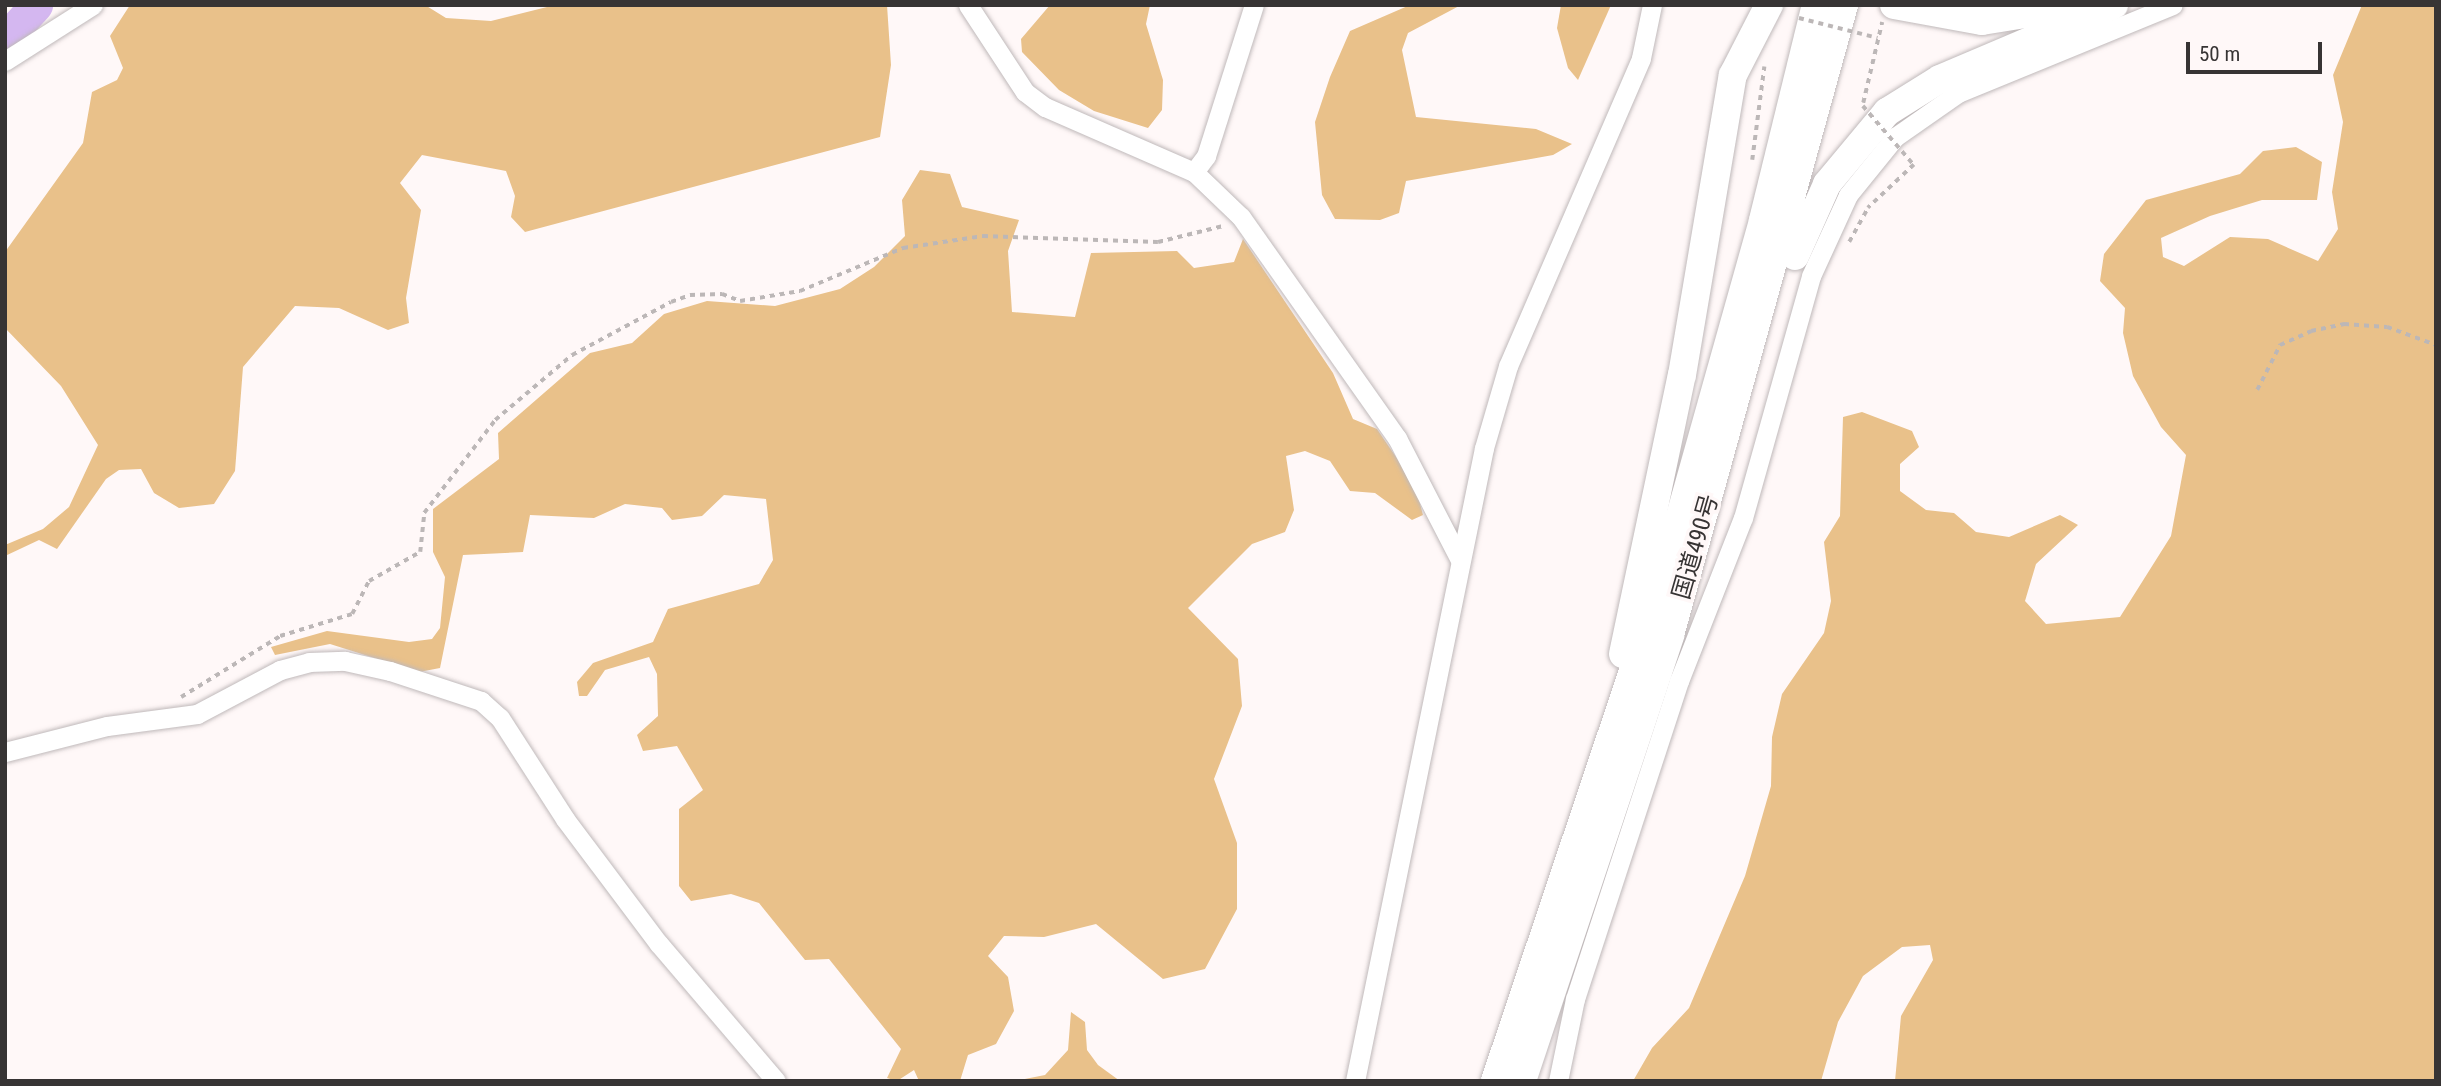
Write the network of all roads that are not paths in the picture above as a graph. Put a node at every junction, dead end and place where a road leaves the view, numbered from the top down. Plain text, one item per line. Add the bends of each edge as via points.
1 (93, 5) edge
2 (968, 5) edge
3 (1254, 5) edge
4 (1652, 5) edge
5 (1844, 5) edge
6 (2078, 5) edge
7 (2114, 5) edge
8 (2173, 5) edge
9 (1889, 11) edge
10 (1808, 12) edge
11 (1772, 13) edge
12 (5, 61) edge
13 (1194, 172) junction
14 (1747, 370) junction
15 (1460, 560) junction
16 (5, 752) edge
17 (1590, 811) junction
18 (775, 1081) edge
19 (1355, 1081) edge
20 (1496, 1081) edge
21 (1522, 1081) edge
22 (1558, 1081) edge

1 - 12 street
2 - 13 street via 992,50 1045,107
3 - 13 street via 1206,156
4 - 15 street via 1622,107 1508,366
5 - 14 highway, 国道490号
6 - 9 highway via 1982,20
7 - 14 highway via 1940,79 1887,112 1827,184
8 - 22 street via 1958,93 1895,137 1848,195 1811,276 1743,518 1679,681 1575,999
10 - 17 highway, 国道490号 via 1711,412
11 - 17 highway via 1733,75 1682,375
13 - 15 street via 1241,217 1397,438
14 - 21 highway, 国道490号 via 1620,794
15 - 19 street
16 - 18 street via 107,726 198,714 280,670 309,662 379,668 481,701 500,718 565,819 659,944
17 - 20 highway, 国道490号

